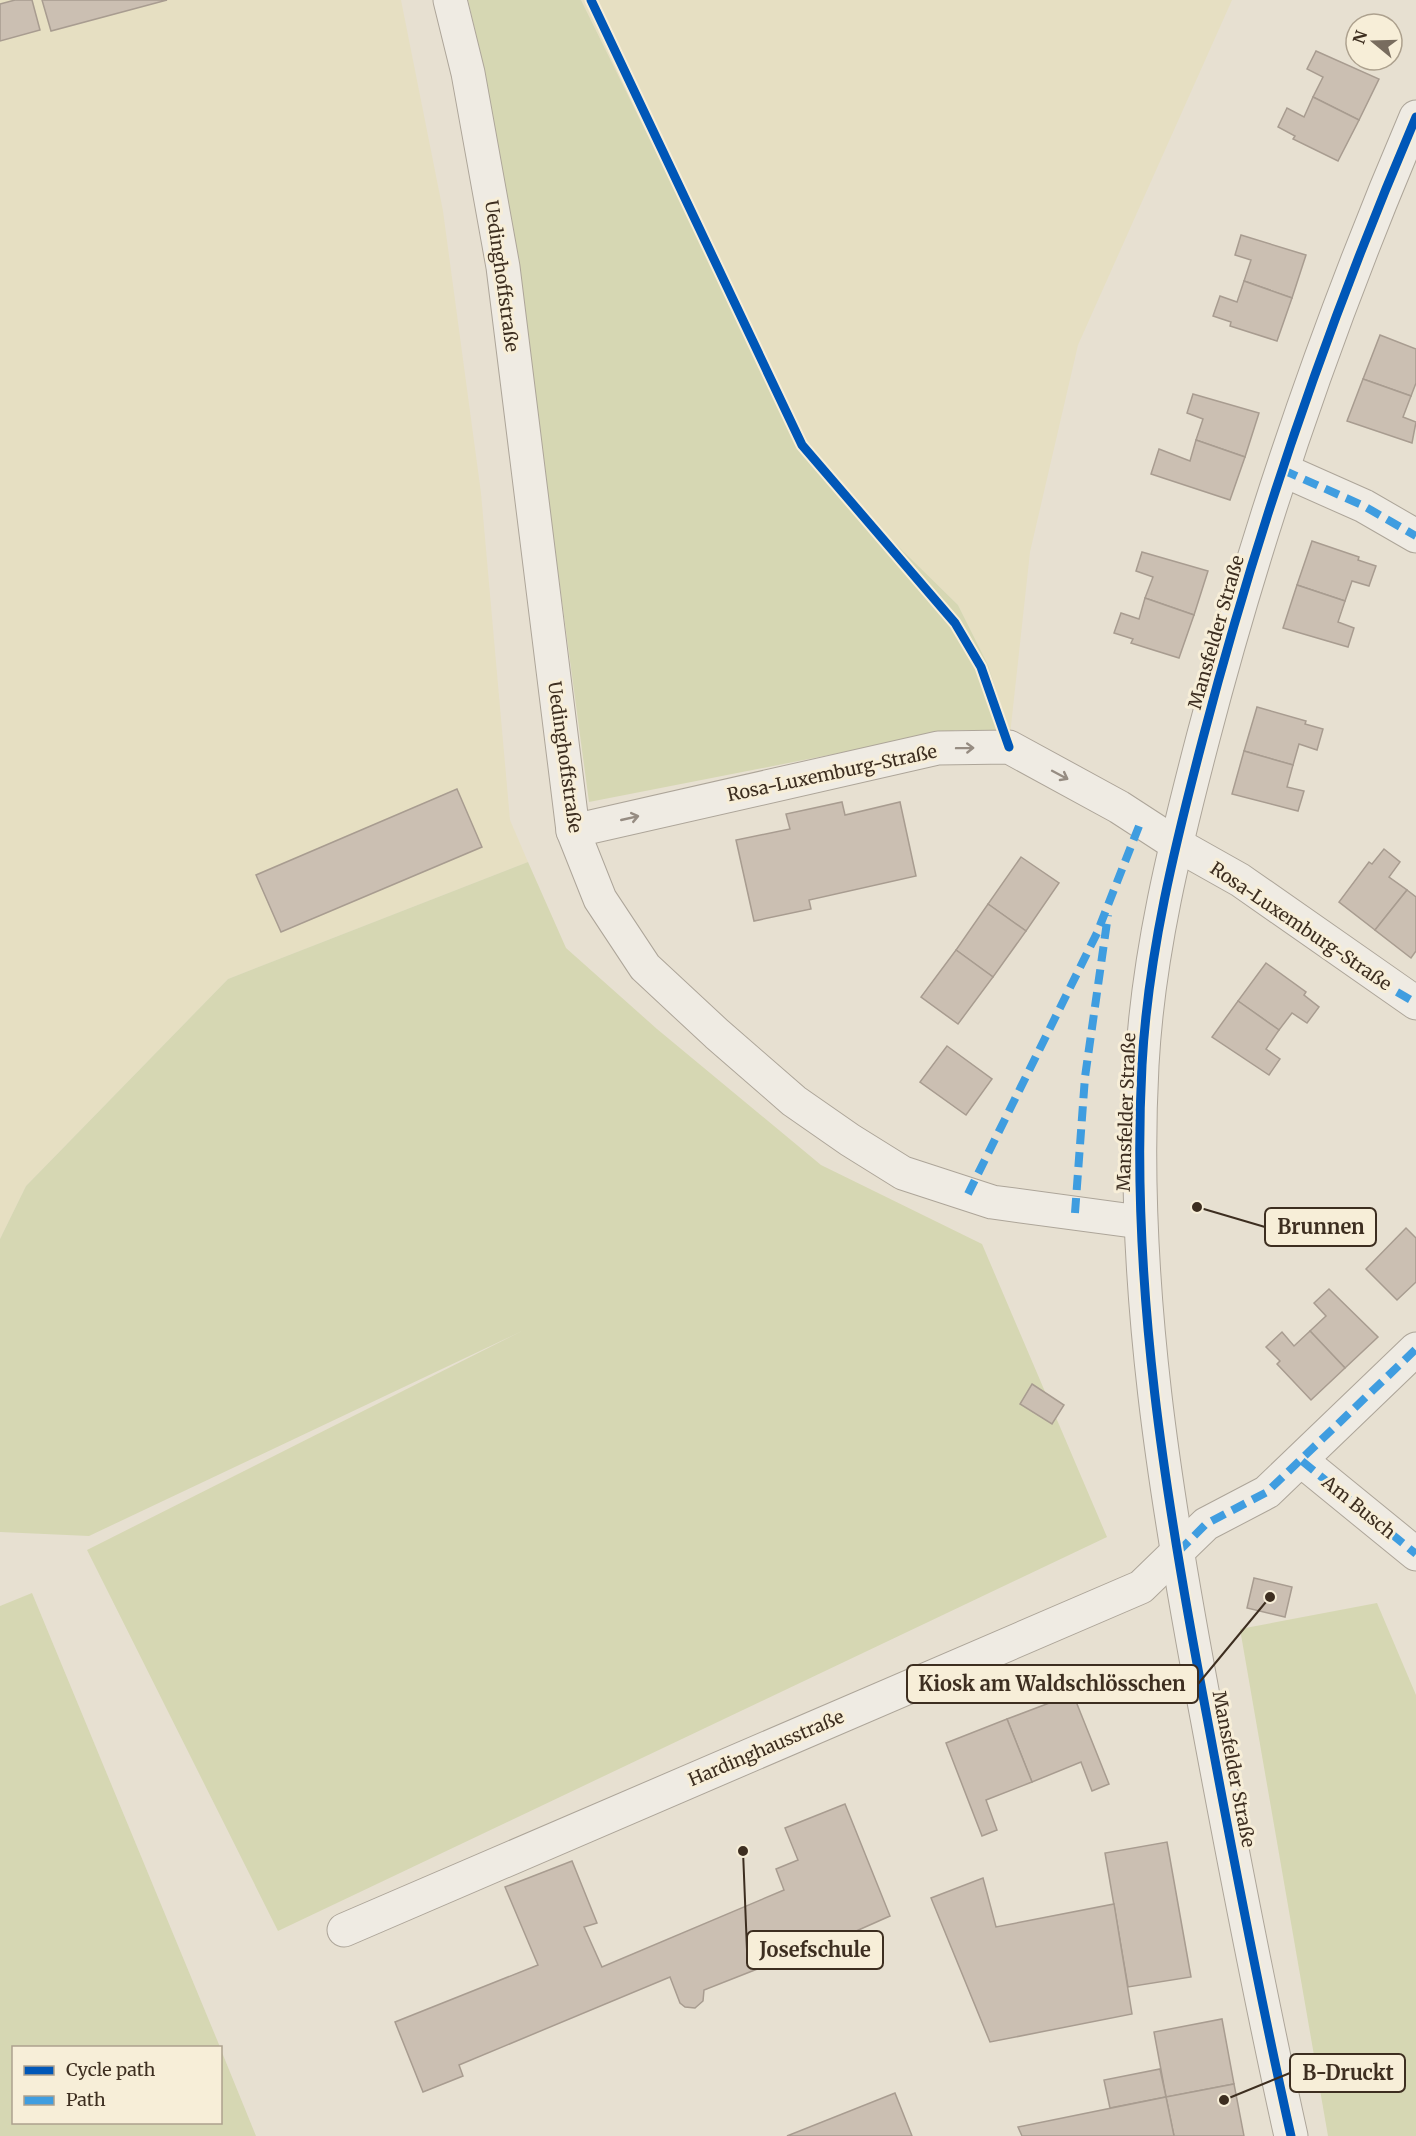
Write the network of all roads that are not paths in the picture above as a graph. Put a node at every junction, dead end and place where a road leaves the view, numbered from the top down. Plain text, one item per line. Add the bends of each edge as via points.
1 (450, 0) edge
2 (1416, 117) edge
3 (1284, 470) junction
4 (1416, 536) edge
5 (573, 831) junction
6 (1176, 844) junction
7 (1416, 1004) edge
8 (1140, 1222) junction
9 (1416, 1349) edge
10 (1302, 1461) junction
11 (1178, 1552) junction
12 (1416, 1554) edge
13 (344, 1930) dead end
14 (1291, 2136) edge

1 - 5 street, Uedinghoffstraße via 468,73 503,267
2 - 3 street, Mansfelder Straße via 1335,321
3 - 4 street via 1364,506
3 - 6 street, Mansfelder Straße via 1220,675
5 -> 6 street, Rosa-Luxemburg-Straße via 938,748 1009,747 1119,807
5 - 8 street, Uedinghoffstraße via 600,899 645,967 794,1101 850,1140 903,1173 992,1202
6 - 7 street, Rosa-Luxemburg-Straße via 1240,880
6 - 8 street, Mansfelder Straße via 1155,954 1142,1065
8 - 11 street, Mansfelder Straße via 1156,1412
9 - 10 street, Hardinghausstraße
10 - 11 street, Hardinghausstraße via 1267,1492 1206,1524
10 - 12 street, Am Busch
11 - 13 street, Hardinghausstraße via 1140,1587
11 - 14 street, Mansfelder Straße via 1260,1997

